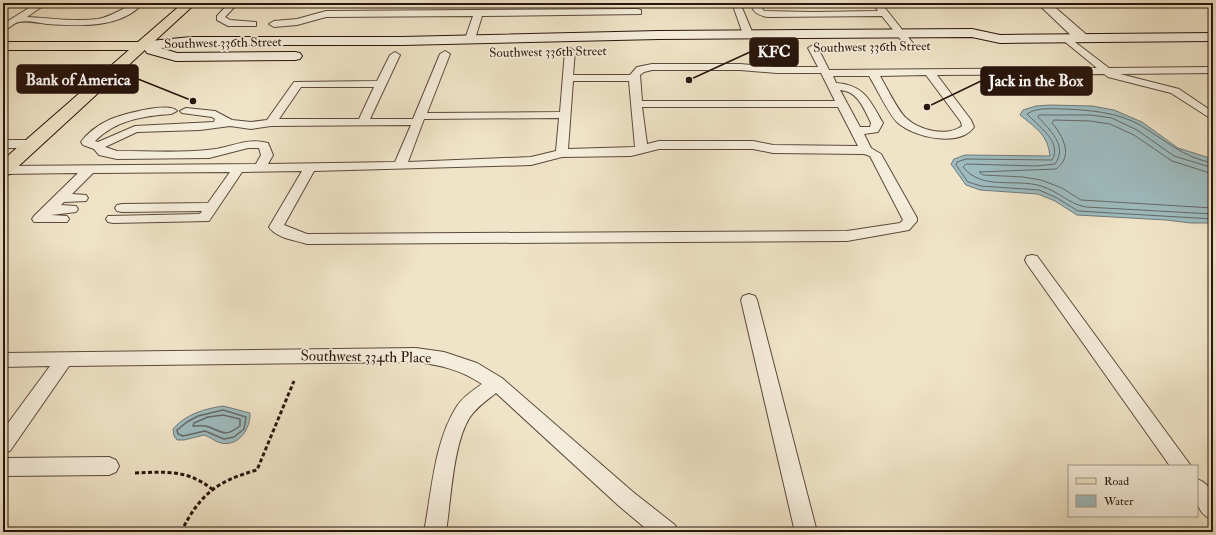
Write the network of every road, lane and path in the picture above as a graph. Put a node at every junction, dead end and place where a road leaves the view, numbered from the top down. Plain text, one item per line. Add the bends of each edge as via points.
1 (43, 3) edge
2 (139, 3) edge
3 (190, 3) edge
4 (234, 3) edge
5 (736, 3) edge
6 (754, 3) edge
7 (834, 3) edge
8 (876, 3) edge
9 (1043, 3) edge
10 (638, 12) dead end
11 (478, 13) junction
12 (841, 13) junction
13 (884, 13) junction
14 (17, 19) junction
15 (253, 24) dead end
16 (274, 24) dead end
17 (3, 28) edge
18 (900, 33) junction
19 (748, 34) junction
20 (659, 35) junction
21 (1213, 37) edge
22 (470, 39) junction
23 (1067, 39) junction
24 (1082, 39) junction
25 (1000, 40) junction
26 (3, 46) edge
27 (140, 46) junction
28 (896, 47) dead end
29 (911, 47) junction
30 (926, 47) dead end
31 (941, 47) dead end
32 (715, 48) dead end
33 (773, 48) dead end
34 (797, 48) dead end
35 (813, 48) junction
36 (828, 48) dead end
37 (593, 50) dead end
38 (570, 51) junction
39 (508, 52) dead end
40 (431, 54) dead end
41 (445, 54) junction
42 (461, 54) dead end
43 (379, 55) dead end
44 (402, 55) joint
45 (309, 56) dead end
46 (1213, 70) edge
47 (825, 71) junction
48 (1106, 71) junction
49 (930, 72) junction
50 (873, 73) junction
51 (568, 78) junction
52 (634, 78) junction
53 (381, 84) junction
54 (833, 86) junction
55 (636, 104) junction
56 (842, 104) junction
57 (168, 114) dead end
58 (186, 114) dead end
59 (565, 115) junction
60 (1213, 117) edge
61 (419, 119) junction
62 (363, 122) junction
63 (229, 123) junction
64 (271, 123) junction
65 (856, 131) junction
66 (3, 144) edge
67 (31, 144) junction
68 (98, 146) junction
69 (641, 149) junction
70 (866, 150) junction
71 (562, 153) junction
72 (400, 166) junction
73 (310, 168) junction
74 (238, 169) junction
75 (259, 169) junction
76 (3, 170) edge
77 (89, 170) junction
78 (60, 198) junction
79 (81, 198) dead end
80 (49, 209) junction
81 (72, 209) dead end
82 (117, 214) dead end
83 (62, 219) dead end
84 (1032, 260) dead end
85 (749, 300) dead end
86 (305, 356) junction
87 (3, 360) edge
88 (64, 360) junction
89 (496, 383) junction
90 (3, 445) edge
91 (1180, 465) edge
92 (108, 466) joint
93 (3, 467) edge
94 (212, 489) junction
95 (1198, 489) edge
96 (1213, 510) edge
97 (181, 532) edge
98 (435, 532) edge
99 (667, 532) edge
100 (806, 532) edge

1 - 14 lane
2 - 14 lane via 122,15 93,22
3 - 27 main road
4 - 15 lane via 220,18 228,23
5 - 19 lane
6 - 12 lane via 757,10 768,14
7 - 12 lane
8 - 13 lane
9 - 24 main road
10 - 11 lane
11 - 16 lane via 326,14 297,22
11 - 22 lane
12 - 13 lane
13 - 18 lane
14 - 17 lane
18 - 19 main road, Southwest 336th Street
18 - 25 main road, Southwest 336th Street via 972,33
18 - 29 lane
19 - 20 main road, Southwest 336th Street
20 - 22 main road, Southwest 336th Street
20 - 38 main road via 647,41 587,41
21 - 24 main road, Southwest 336th Street
22 - 27 main road, Southwest 336th Street via 192,41
23 - 24 main road, Southwest 336th Street
23 - 25 main road, Southwest 336th Street
23 - 48 lane
25 - 31 main road, Southwest 336th Street via 985,46
26 - 27 main road
27 - 45 main road, Southwest 336th Street via 176,57
27 - 67 main road
28 - 29 main road, Southwest 336th Street
29 - 30 main road, Southwest 336th Street
32 - 33 main road
34 - 35 main road, Southwest 336th Street
35 - 36 main road, Southwest 336th Street
35 - 47 lane
37 - 38 main road, Southwest 336th Street
38 - 39 main road, Southwest 336th Street
38 - 51 lane
40 - 41 main road
41 - 42 main road
41 - 61 lane
43 - 44 main road
44 - 53 lane
46 - 48 lane
47 - 50 lane
47 - 52 lane via 740,67 652,68 638,70
47 - 54 lane
48 - 49 lane
48 - 60 lane via 1118,77 1175,92
49 - 50 lane
49 - 50 lane via 967,122 968,127 959,133 932,133 906,124 901,120
51 - 52 lane
51 - 59 lane
52 - 55 lane
53 - 62 lane
53 - 64 lane via 298,84
54 - 56 lane
54 - 65 lane via 846,86 857,91 877,123 874,130
55 - 56 lane
55 - 69 lane
56 - 65 lane
57 - 68 lane via 124,125 98,141
58 - 63 lane
59 - 61 lane
59 - 71 lane
61 - 62 lane
61 - 72 lane
62 - 64 lane
63 - 64 lane via 241,126
63 - 68 lane via 208,127 135,129
65 - 70 lane
66 - 67 lane
67 - 76 main road
68 - 75 lane via 103,152 117,154 209,154 257,144 264,146 267,154
69 - 70 lane via 659,145 712,145 773,149
69 - 71 lane via 631,152
70 - 73 lane via 875,154 910,218 910,222 904,227 847,236 307,239 276,227
71 - 72 lane via 531,160
72 - 73 lane
73 - 75 lane
74 - 75 lane
74 - 77 lane
74 - 82 lane via 208,212
76 - 77 lane
77 - 78 lane
78 - 79 lane
78 - 80 lane
80 - 81 lane
80 - 83 lane via 39,219
84 - 91 lane
85 - 100 lane
86 - 88 lane, Southwest 334th Place
86 - 89 lane, Southwest 334th Place via 416,355 444,359 471,368
86 - 94 path via 257,470 239,474
87 - 88 lane, Southwest 334th Place
88 - 90 lane
89 - 98 lane via 465,410 458,422 452,439
89 - 99 lane, Southwest 334th Place via 626,499
92 - 93 lane
92 - 94 path via 106,474 186,473 201,479
94 - 97 path via 202,495 194,506
95 - 96 lane

